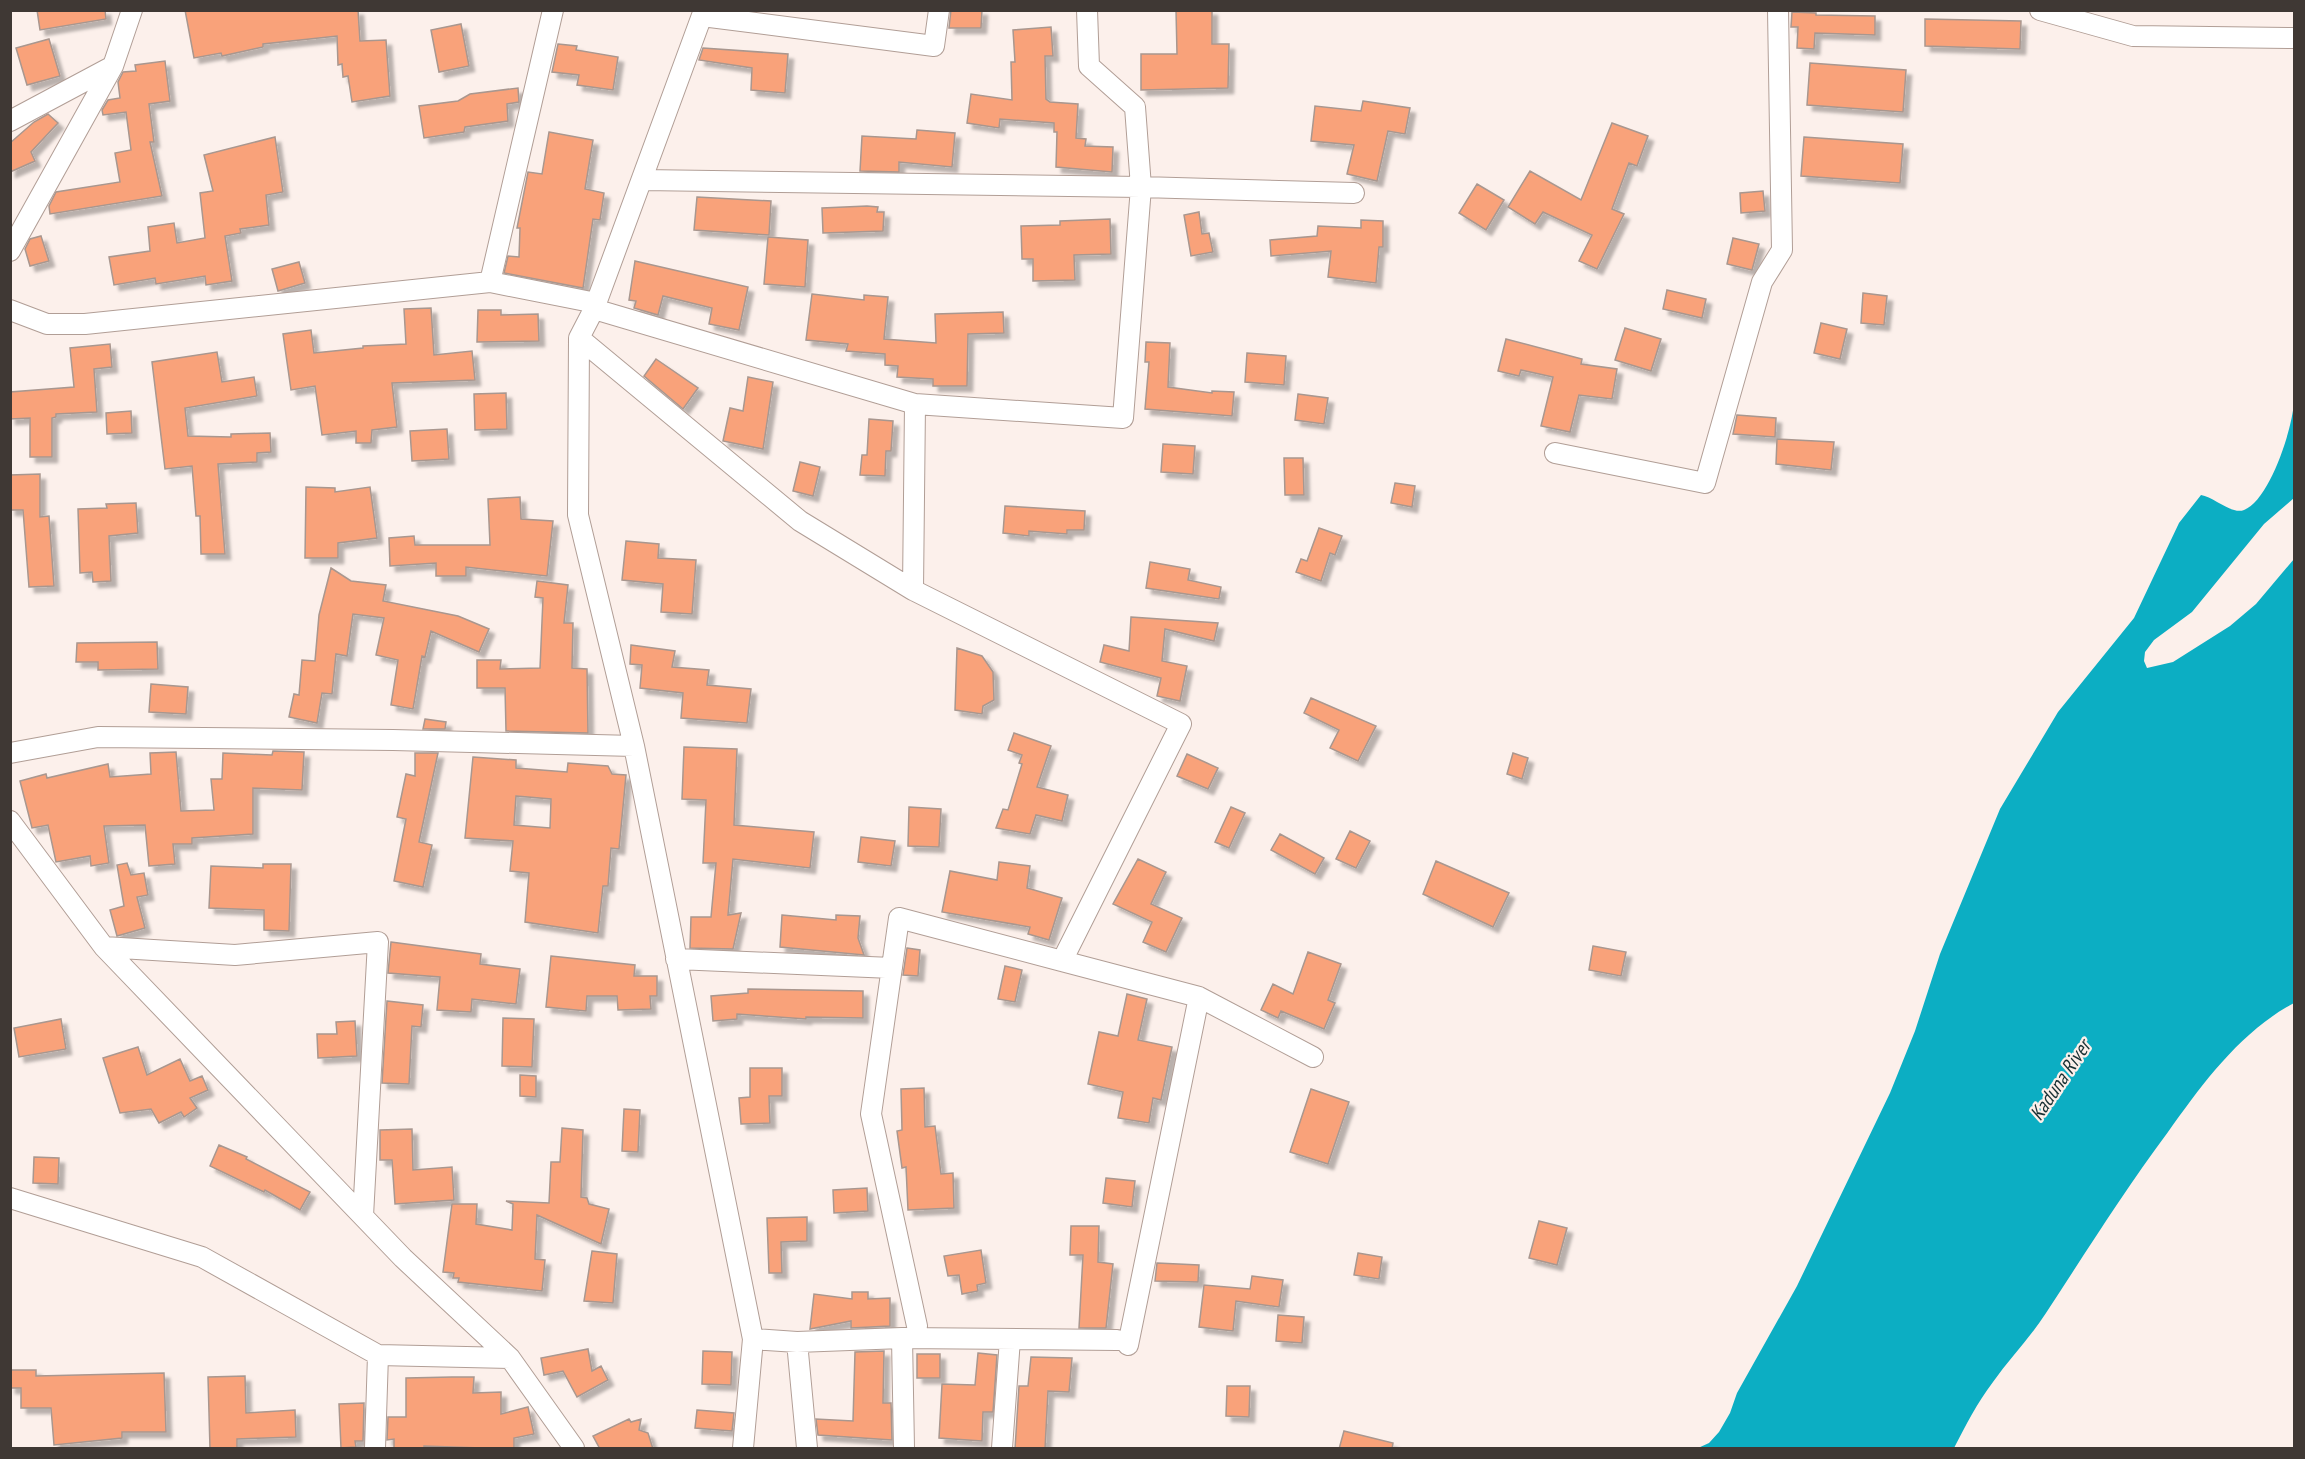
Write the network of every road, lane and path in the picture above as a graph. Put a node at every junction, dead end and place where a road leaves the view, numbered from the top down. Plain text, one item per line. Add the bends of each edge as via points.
1 (132, 10) edge
2 (553, 10) edge
3 (939, 10) edge
4 (1087, 10) edge
5 (1778, 10) edge
6 (2040, 10) edge
7 (703, 13) edge
8 (2295, 38) edge
9 (113, 66) junction
10 (10, 121) edge
11 (644, 180) junction
12 (1141, 187) junction
13 (1354, 193) dead end
14 (10, 251) edge
15 (490, 282) junction
16 (595, 306) junction
17 (10, 310) edge
18 (579, 338) junction
19 (915, 404) junction
20 (1555, 453) dead end
21 (913, 590) junction
22 (634, 746) junction
23 (10, 753) edge
24 (10, 821) edge
25 (104, 947) junction
26 (676, 959) junction
27 (1062, 961) junction
28 (892, 968) junction
29 (1199, 997) junction
30 (1313, 1057) dead end
31 (10, 1198) edge
32 (363, 1216) junction
33 (909, 1332) junction
34 (1010, 1338) junction
35 (753, 1339) junction
36 (797, 1342) junction
37 (378, 1355) junction
38 (510, 1358) junction
39 (375, 1449) edge
40 (574, 1449) edge
41 (743, 1449) edge
42 (807, 1449) edge
43 (904, 1449) edge
44 (1002, 1449) edge

1 - 9 street
2 - 15 street
3 - 7 street via 934,46
4 - 12 street via 1089,66 1135,107
5 - 20 street via 1782,250 1762,282 1705,483
6 - 8 street via 2133,36
7 - 11 street
9 - 10 street
9 - 14 street
11 - 12 street
11 - 16 street
12 - 13 street
12 - 19 street via 1123,418
15 - 16 street
15 - 17 street via 85,324 46,324
16 - 18 street
16 - 19 street
18 - 21 street via 800,521
18 - 22 street via 578,515
19 - 21 street
21 - 27 street via 1181,724
22 - 23 street via 98,737
22 - 26 street
24 - 25 street
25 - 32 street
25 - 32 street via 235,956 378,942
26 - 28 street
26 - 35 street
27 - 28 street via 899,918
27 - 29 street
28 - 33 street via 871,1114
29 - 30 street
29 - 34 street via 1123,1343
31 - 37 street via 202,1257
32 - 38 street
33 - 34 street
33 - 36 street
33 - 43 street
34 - 44 street
35 - 36 street
35 - 41 street
36 - 42 street
37 - 38 street
37 - 39 street
38 - 40 street

